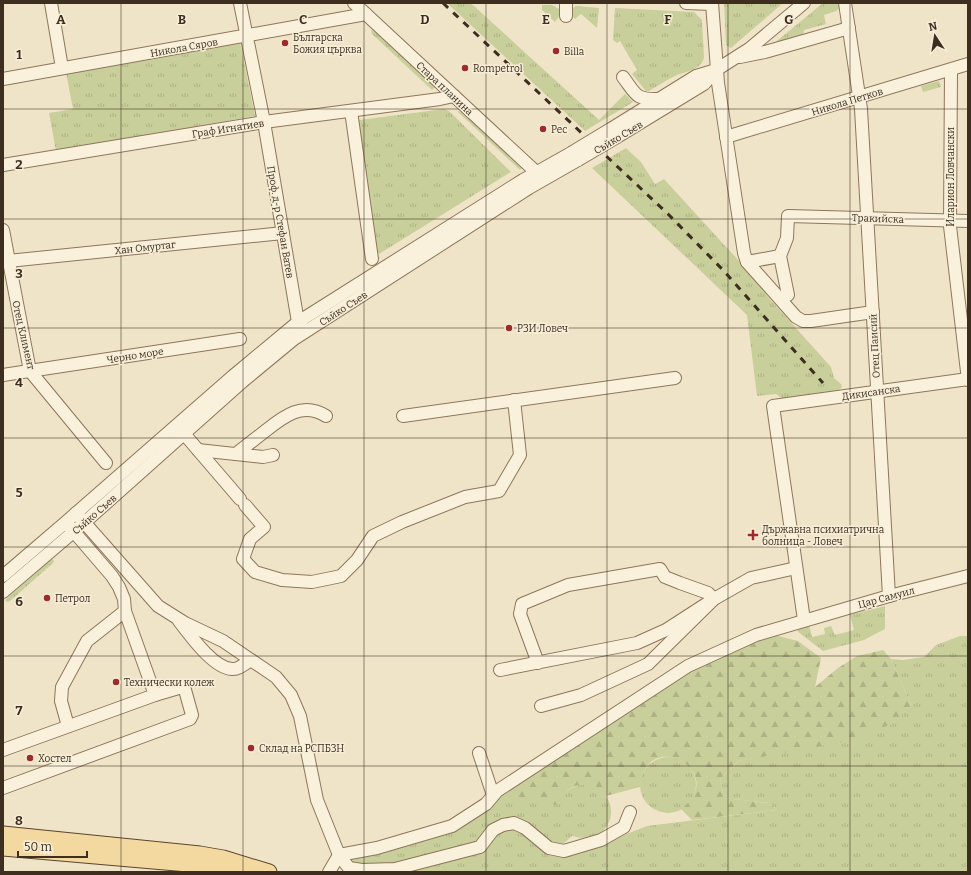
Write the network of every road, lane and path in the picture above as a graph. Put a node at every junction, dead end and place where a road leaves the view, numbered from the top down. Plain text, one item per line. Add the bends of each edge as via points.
1 (51, 3) edge
2 (240, 3) edge
3 (354, 3) edge
4 (566, 3) edge
5 (686, 3) edge
6 (804, 3) edge
7 (845, 3) edge
8 (712, 4) edge
9 (366, 14) junction
10 (566, 16) dead end
11 (849, 28) junction
12 (247, 36) junction
13 (733, 59) junction
14 (62, 68) junction
15 (961, 68) edge
16 (716, 70) junction
17 (623, 77) dead end
18 (3, 79) edge
19 (454, 96) junction
20 (860, 97) junction
21 (660, 99) junction
22 (351, 111) junction
23 (264, 122) junction
24 (613, 133) junction
25 (726, 137) junction
26 (3, 165) edge
27 (539, 176) junction
28 (868, 218) junction
29 (950, 220) junction
30 (968, 222) edge
31 (3, 230) edge
32 (283, 233) junction
33 (780, 256) junction
34 (372, 259) dead end
35 (8, 261) junction
36 (747, 262) junction
37 (788, 294) dead end
38 (873, 312) junction
39 (301, 327) junction
40 (240, 339) dead end
41 (30, 371) junction
42 (3, 375) edge
43 (674, 378) dead end
44 (968, 379) edge
45 (877, 392) junction
46 (514, 400) junction
47 (326, 416) dead end
48 (403, 416) dead end
49 (180, 429) junction
50 (198, 450) junction
51 (236, 454) junction
52 (273, 455) dead end
53 (106, 462) dead end
54 (76, 513) junction
55 (85, 522) junction
56 (70, 527) junction
57 (796, 568) junction
58 (3, 576) edge
59 (968, 576) edge
60 (3, 592) edge
61 (889, 596) junction
62 (714, 599) junction
63 (125, 611) junction
64 (176, 617) junction
65 (804, 620) junction
66 (251, 660) junction
67 (538, 663) junction
68 (500, 670) dead end
69 (155, 695) junction
70 (541, 706) dead end
71 (68, 726) junction
72 (3, 750) edge
73 (479, 753) dead end
74 (3, 788) edge
75 (493, 795) junction
76 (630, 812) dead end
77 (3, 834) edge
78 (3, 848) edge
79 (3, 855) edge
80 (339, 855) junction
81 (188, 864) junction
82 (244, 872) edge
83 (270, 872) edge
84 (329, 872) edge

1 - 14 street
2 - 12 street
3 - 9 street, Стара планина
4 - 10 street
5 - 8 street
6 - 13 street, Съйко Съев
7 - 11 street
8 - 16 street
9 - 12 street, Никола Сяров
9 - 19 street, Стара планина
11 - 13 street
11 - 20 street
12 - 14 street, Никола Сяров
12 - 23 street, Проф. д-р Стефан Ватев
13 - 16 street, Съйко Съев
14 - 18 street, Никола Сяров
15 - 20 street, Никола Петков
15 - 29 street, Иларион Ловчански
16 - 21 street, Съйко Съев via 698,75
16 - 24 street, Съйко Съев via 704,84
16 - 25 street
17 - 21 street via 639,97 646,100
19 - 22 street, Граф Игнатиев
19 - 27 street, Стара планина
20 - 25 street, Никола Петков
20 - 28 street, Отец Паисий
21 - 24 street, Съйко Съев
22 - 23 street, Граф Игнатиев
22 - 34 street
23 - 26 street, Граф Игнатиев
23 - 32 street, Проф. д-р Стефан Ватев
24 - 27 street, Съйко Съев, bridge
25 - 36 street
27 - 39 street, Съйко Съев
28 - 29 street, Тракийска
28 - 33 street, Тракийска via 788,216 787,238
28 - 38 street, Отец Паисий
29 - 30 street, Тракийска
29 - 44 street, Иларион Ловчански
31 - 35 street, Отец Климент
32 - 35 street, Хан Омуртаг
32 - 39 street, Проф. д-р Стефан Ватев
33 - 36 street
33 - 37 street
35 - 41 street, Отец Климент
36 - 38 street via 796,317 803,321
38 - 45 street, Отец Паисий
39 - 49 street, Съйко Съев via 258,354
40 - 41 street, Черно море
41 - 42 street, Черно море
41 - 53 street, Отец Климент
43 - 46 street
44 - 45 street, Дикисанска
45 - 57 street, Дикисанска via 773,406
45 - 61 street, Отец Паисий
46 - 48 street
46 - 50 street via 520,455 499,491 466,497 373,536 357,560 341,576 312,582 282,580 256,572 244,559 250,539 264,527
47 - 51 street via 308,410 295,411 282,417
49 - 50 street
49 - 54 street, Съйко Съев
49 - 55 street, Съйко Съев
50 - 51 street
51 - 52 street
54 - 55 street
54 - 56 street, Съйко Съев
55 - 56 street, Съйко Съев
55 - 64 street via 158,606
56 - 58 street, Съйко Съев
56 - 60 street, Съйко Съев
56 - 63 street via 112,576 124,599
57 - 62 street via 751,578
57 - 65 street
59 - 61 street, Цар Самуил
61 - 65 street, Цар Самуил
62 - 67 street via 666,630 637,642
62 - 67 street via 708,593 665,577 660,569 568,585 522,604 520,614
62 - 70 street via 648,664 581,695
63 - 69 street
63 - 71 street via 87,641 62,687 61,701
64 - 66 street via 223,641
64 - 66 street via 204,652 226,668 233,670
65 - 75 street, Цар Самуил via 756,635 688,666
66 - 80 street via 276,677 291,695 300,716 317,800
67 - 68 street
69 - 71 street
69 - 74 street via 182,687 192,715 190,719
71 - 72 street
73 - 75 street
75 - 80 street, Цар Самуил via 486,804 452,826 377,848
76 - 80 street via 624,827 601,840 564,851 549,848 525,828 514,823 493,830 480,847 395,869 349,868
77 - 83 main road via 200,854
78 - 81 main road
79 - 81 main road
80 - 84 street
81 - 82 main road

